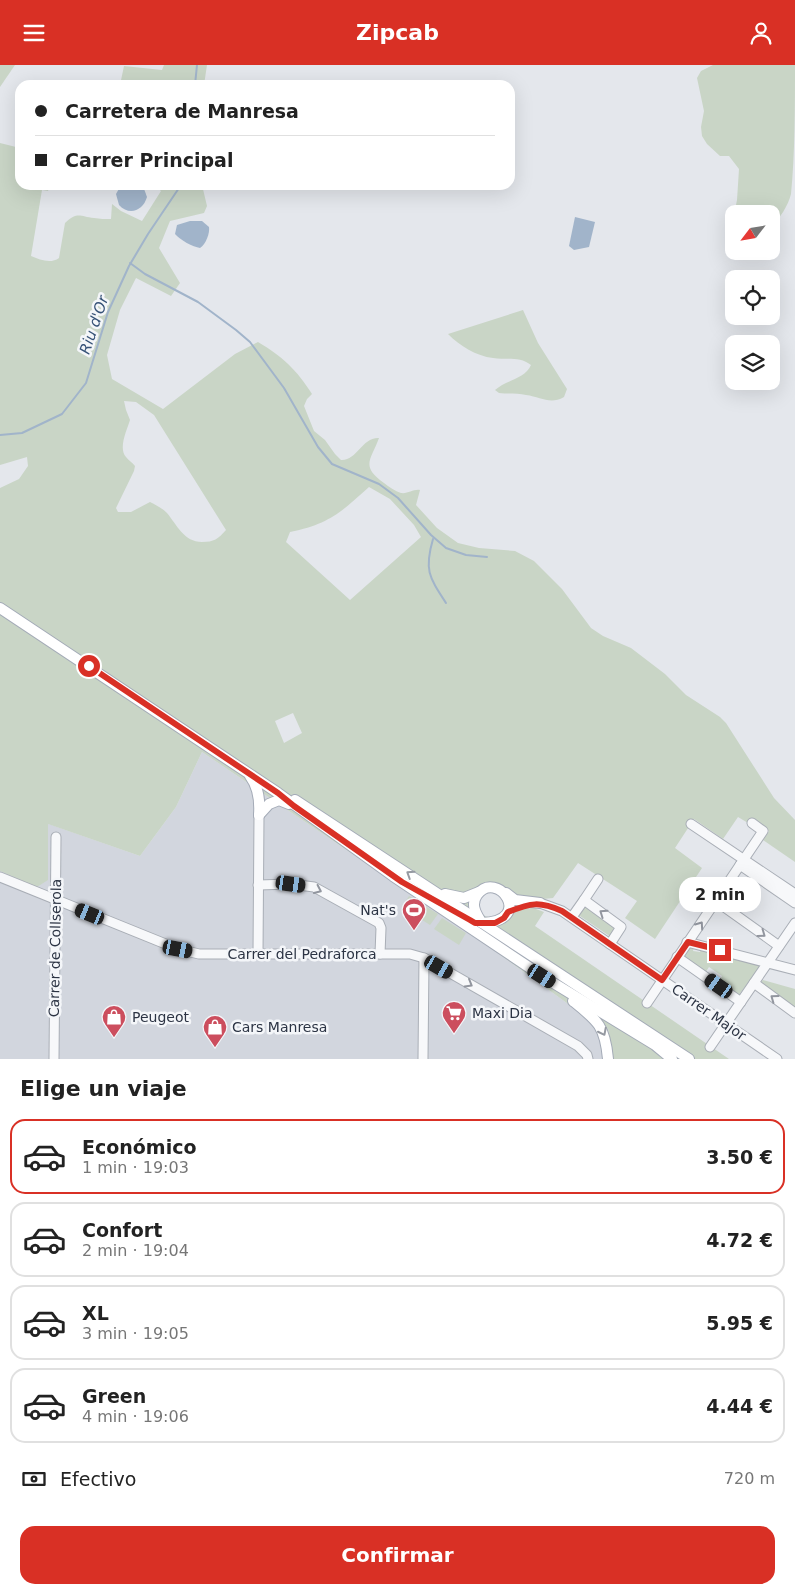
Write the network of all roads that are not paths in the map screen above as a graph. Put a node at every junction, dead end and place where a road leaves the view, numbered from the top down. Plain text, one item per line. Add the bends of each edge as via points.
1 (0, 608) edge
2 (247, 772) junction
3 (278, 793) junction
4 (294, 806) junction
5 (259, 815) junction
6 (752, 823) dead end
7 (691, 824) dead end
8 (56, 837) dead end
9 (742, 862) junction
10 (0, 877) edge
11 (598, 879) dead end
12 (258, 885) junction
13 (412, 888) junction
14 (433, 889) junction
15 (503, 891) junction
16 (480, 892) junction
17 (795, 894) edge
18 (55, 900) junction
19 (584, 900) junction
20 (716, 901) junction
21 (540, 903) junction
22 (795, 903) edge
23 (505, 915) junction
24 (572, 917) junction
25 (482, 923) junction
26 (795, 923) edge
27 (688, 942) junction
28 (610, 944) junction
29 (779, 946) junction
30 (258, 953) junction
31 (380, 954) junction
32 (536, 957) junction
33 (678, 957) junction
34 (424, 958) junction
35 (768, 963) junction
36 (795, 970) edge
37 (542, 976) junction
38 (662, 980) junction
39 (754, 983) junction
40 (741, 1001) junction
41 (646, 1003) dead end
42 (795, 1013) edge
43 (726, 1024) junction
44 (710, 1047) dead end
45 (672, 1054) edge
46 (54, 1059) edge
47 (423, 1059) edge
48 (588, 1059) edge
49 (608, 1059) edge
50 (682, 1059) edge
51 (689, 1059) edge
52 (777, 1059) edge

1 - 2 main road
2 - 3 main road
2 - 5 main road via 258,791
3 - 4 main road
14 -> 3 main road via 312,809
4 - 5 main road via 279,800 269,804
4 - 13 main road
5 - 12 street
6 - 9 street via 763,831
7 - 9 street
8 - 18 street, Carrer de Collserola
9 - 17 street
9 - 20 street
9 - 22 street
10 - 18 street, Carrer del Pedraforca
11 - 19 street
12 - 30 street
12 -> 31 street via 314,887 378,923 381,928
13 - 25 main road via 470,920
13 - 37 main road
14 - 16 main road via 451,897 464,898
14 - 25 main road
15 - 16 main road via 491,887
15 - 21 main road via 515,900
15 - 23 main road via 510,904
16 - 25 main road via 475,898 474,908
18 - 30 street, Carrer del Pedraforca via 178,949 199,954
18 - 46 street, Carrer de Collserola
19 - 24 street
28 -> 19 street via 622,927
27 -> 20 street
20 -> 29 street
21 - 23 main road
21 - 24 street, Carrer Major
23 - 25 main road via 495,923
23 - 32 main road via 504,927 509,934
24 - 28 street, Carrer Major
25 - 32 main road
25 - 37 main road via 486,931
26 - 29 street
27 - 33 street
27 - 35 street
28 - 38 street, Carrer Major
29 - 35 street
30 - 31 street, Carrer del Pedraforca
31 - 34 street, Carrer del Pedraforca via 410,954
32 - 45 main road
33 - 38 street
33 - 40 street
34 - 47 street
34 -> 48 street, Carrer del Pedraforca via 578,1046
35 - 36 street
35 - 39 street
37 - 45 main road
37 -> 49 main road via 597,1020 607,1040
38 - 41 street
38 - 43 street, Carrer Major
39 - 40 street
42 -> 39 street
40 - 43 street
43 - 44 street
43 - 52 street, Carrer Major
45 - 50 main road
45 - 51 main road

